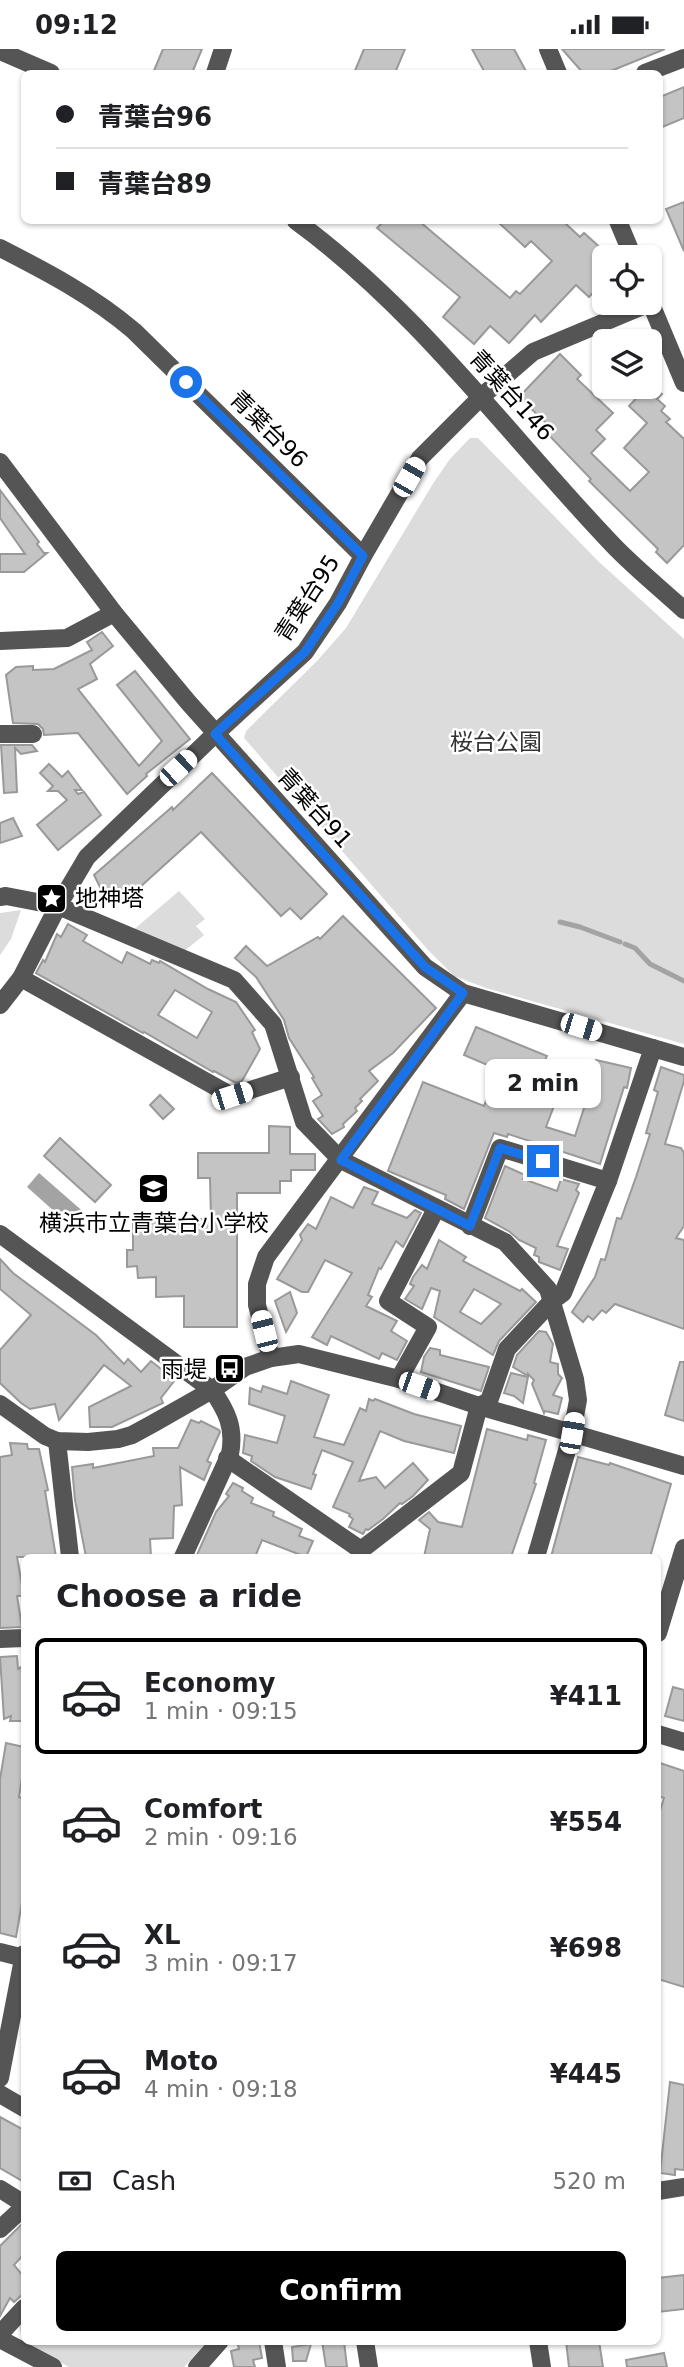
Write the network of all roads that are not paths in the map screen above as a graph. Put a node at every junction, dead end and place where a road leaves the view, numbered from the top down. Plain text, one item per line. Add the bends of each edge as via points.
1 (223, 49) edge
2 (548, 49) edge
3 (0, 51) edge
4 (684, 58) edge
5 (44, 70) edge
6 (216, 70) edge
7 (557, 70) edge
8 (653, 70) edge
9 (300, 224) edge
10 (619, 224) edge
11 (628, 245) edge
12 (0, 248) edge
13 (618, 315) edge
14 (656, 315) edge
15 (684, 383) edge
16 (481, 397) junction
17 (2, 469) edge
18 (363, 556) junction
19 (684, 610) edge
20 (114, 613) junction
21 (0, 641) edge
22 (0, 734) edge
23 (33, 734) dead end
24 (215, 734) junction
25 (0, 897) edge
26 (58, 906) junction
27 (21, 978) junction
28 (463, 993) junction
29 (0, 1005) edge
30 (653, 1048) junction
31 (684, 1058) edge
32 (291, 1077) junction
33 (341, 1160) junction
34 (608, 1181) junction
35 (436, 1209) junction
36 (470, 1226) junction
37 (0, 1234) edge
38 (552, 1301) junction
39 (271, 1358) junction
40 (399, 1379) junction
41 (212, 1390) junction
42 (0, 1404) edge
43 (479, 1406) junction
44 (572, 1433) junction
45 (57, 1441) junction
46 (227, 1458) junction
47 (684, 1467) edge
48 (684, 1548) edge
49 (70, 1554) edge
50 (184, 1554) edge
51 (360, 1554) edge
52 (537, 1554) edge
53 (661, 1623) edge
54 (21, 1637) edge
55 (0, 1639) edge
56 (661, 1735) edge
57 (684, 1742) edge
58 (0, 1952) edge
59 (21, 1956) edge
60 (21, 1971) edge
61 (0, 2078) edge
62 (0, 2094) edge
63 (21, 2106) edge
64 (684, 2187) edge
65 (0, 2189) edge
66 (661, 2191) edge
67 (21, 2203) edge
68 (21, 2208) edge
69 (0, 2229) edge
70 (21, 2312) edge
71 (0, 2336) edge
72 (216, 2345) edge
73 (274, 2345) edge
74 (366, 2345) edge
75 (539, 2345) edge
76 (52, 2367) edge
77 (197, 2367) edge
78 (277, 2367) edge
79 (369, 2367) edge
80 (542, 2367) edge

1 - 6 street
2 - 7 street
3 - 5 street
4 - 8 street
9 - 16 street, 青葉台146 via 335,249 413,321
10 - 11 street
12 - 18 street, 青葉台96 via 70,285 134,331
13 - 16 street, 青葉台95 via 533,352
14 - 15 street
16 - 18 street, 青葉台95 via 420,458
16 - 19 street, 青葉台146 via 614,547
17 - 20 street, 青葉台91
18 - 24 street, 青葉台95 via 305,652
20 - 21 street via 67,638
20 - 24 street, 青葉台91
22 - 23 street
24 - 26 street, 青葉台95 via 88,857
24 - 28 street, 青葉台91 via 417,959
25 - 26 street
26 - 27 street, 青葉台95
26 - 32 street via 234,980 273,1024
27 - 29 street, 青葉台95
27 - 32 street via 232,1096
28 - 30 street, 青葉台91
28 - 33 street
30 - 31 street, 青葉台91
30 - 34 street
32 - 33 street via 304,1122
33 - 35 street
33 - 39 street via 267,1257 257,1284 257,1305
34 - 36 street via 500,1148
34 - 38 street via 563,1293
35 - 36 street
35 - 40 street via 388,1301 428,1327
36 - 38 street via 505,1242 548,1289
37 - 41 street
38 - 43 street via 507,1349 489,1401
38 - 44 street via 575,1380 578,1400
39 - 40 street via 299,1354
39 - 41 street via 245,1367
40 - 43 street
41 - 45 street via 132,1434 88,1442
41 - 46 street via 230,1422 233,1440
42 - 45 street
43 - 44 street
43 - 51 street via 461,1472
44 - 47 street
44 - 52 street
45 - 49 street
46 - 50 street
46 - 51 street
48 - 53 street
54 - 55 street
56 - 57 street
58 - 59 street
60 - 61 street
62 - 63 street
64 - 66 street
65 - 67 street
68 - 69 street
70 - 71 street
71 - 76 street
72 - 77 street
73 - 78 street
74 - 79 street
75 - 80 street

